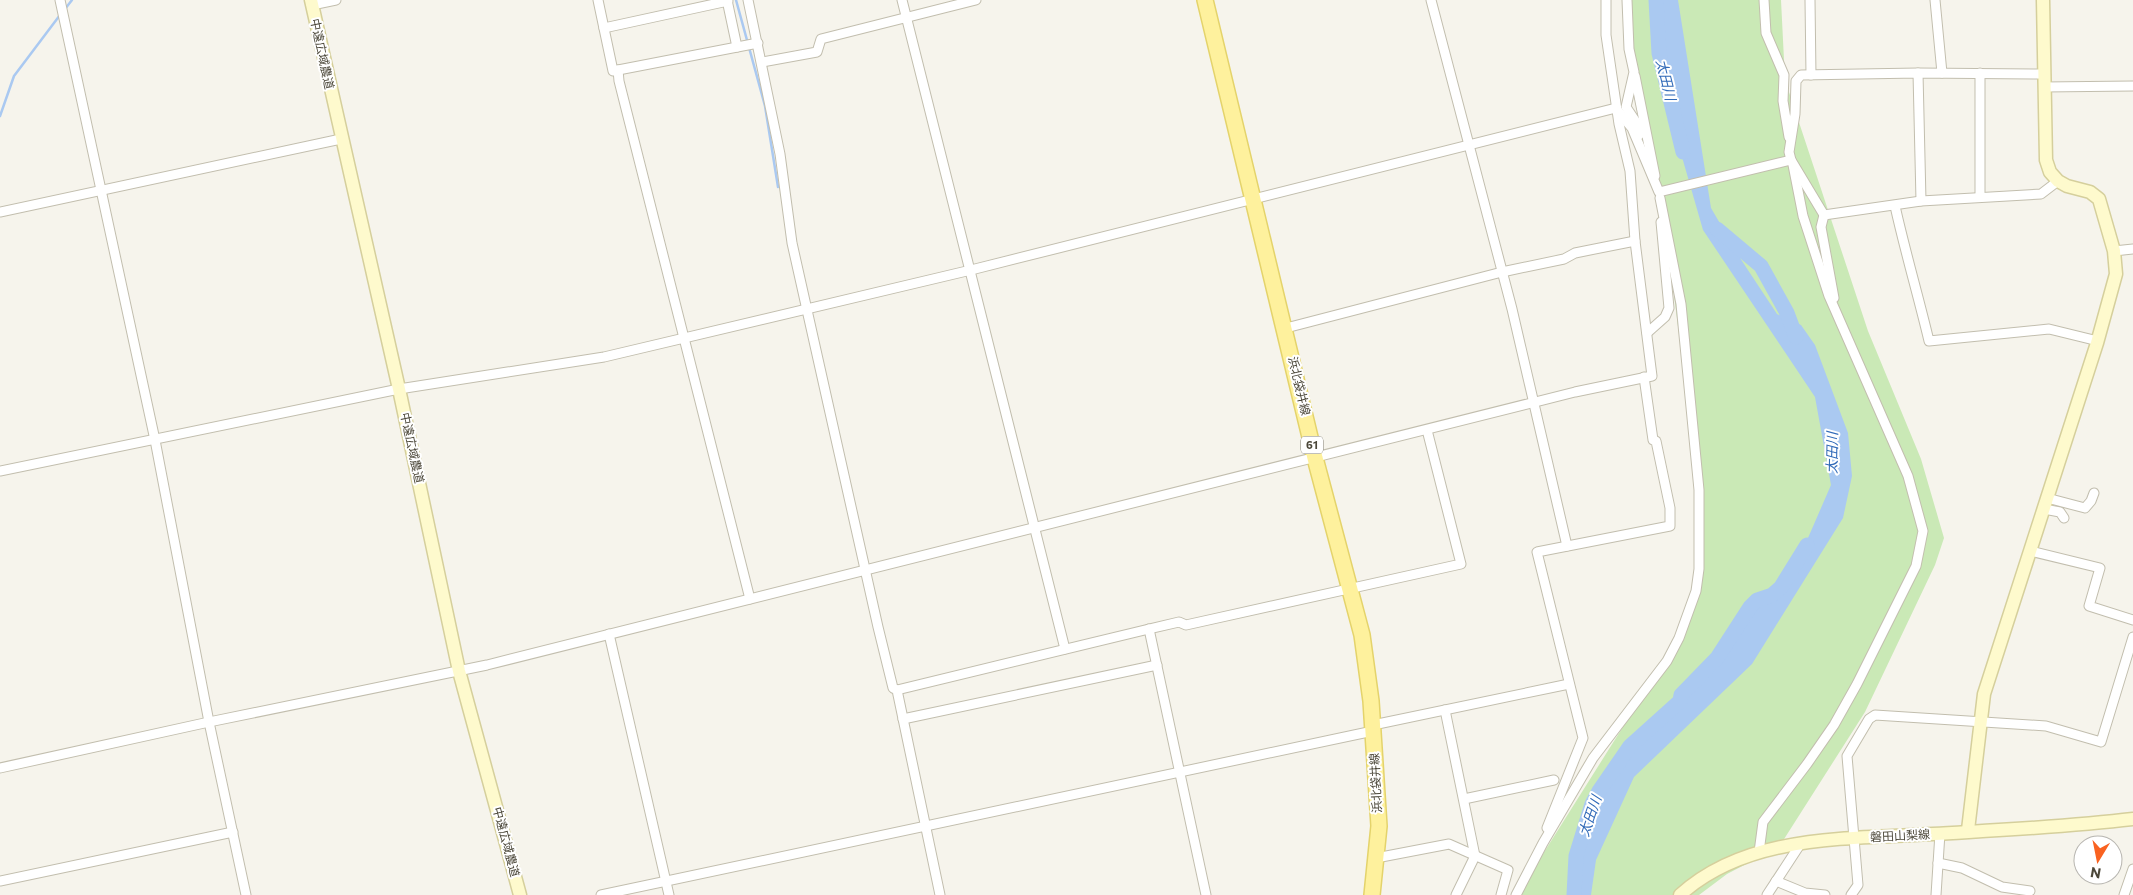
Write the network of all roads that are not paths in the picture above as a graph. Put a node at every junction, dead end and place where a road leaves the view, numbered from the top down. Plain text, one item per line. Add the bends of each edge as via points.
1 (60, 0) edge
2 (336, 0) edge
3 (598, 0) edge
4 (728, 0) edge
5 (748, 0) edge
6 (902, 0) edge
7 (976, 0) edge
8 (1205, 0) edge
9 (1431, 0) edge
10 (1606, 0) edge
11 (1627, 0) edge
12 (1764, 0) edge
13 (1810, 0) edge
14 (1935, 0) edge
15 (2043, 0) edge
16 (311, 3) edge
17 (907, 18) junction
18 (604, 28) junction
19 (758, 42) junction
20 (737, 46) junction
21 (762, 62) junction
22 (618, 70) junction
23 (1634, 72) junction
24 (1918, 73) junction
25 (1942, 73) junction
26 (1980, 73) junction
27 (1811, 76) junction
28 (2043, 80) junction
29 (2133, 86) edge
30 (1616, 108) junction
31 (341, 139) junction
32 (1790, 140) junction
33 (1469, 144) junction
34 (1644, 160) junction
35 (1790, 162) junction
36 (2058, 181) junction
37 (101, 190) junction
38 (1660, 192) junction
39 (1980, 197) junction
40 (1254, 198) junction
41 (1921, 201) junction
42 (1895, 206) junction
43 (0, 212) edge
44 (1824, 215) junction
45 (1635, 241) junction
46 (2133, 249) edge
47 (2114, 251) junction
48 (971, 270) junction
49 (1502, 272) junction
50 (1834, 306) junction
51 (806, 308) junction
52 (1286, 328) junction
53 (1647, 333) junction
54 (685, 338) junction
55 (2098, 340) junction
56 (1644, 377) junction
57 (399, 389) junction
58 (1533, 404) junction
59 (1426, 430) junction
60 (155, 440) junction
61 (1315, 458) junction
62 (0, 471) edge
63 (2094, 493) dead end
64 (2045, 504) junction
65 (2064, 518) dead end
66 (1035, 528) junction
67 (1567, 546) junction
68 (2030, 551) junction
69 (867, 570) junction
70 (1350, 589) junction
71 (750, 599) junction
72 (2133, 620) edge
73 (1149, 628) junction
74 (609, 634) junction
75 (2133, 637) edge
76 (1065, 649) junction
77 (1157, 665) junction
78 (459, 671) junction
79 (1569, 684) junction
80 (897, 690) junction
81 (1445, 710) junction
82 (903, 719) junction
83 (209, 722) junction
84 (1979, 723) junction
85 (1373, 728) junction
86 (0, 768) edge
87 (1180, 772) junction
88 (1554, 780) dead end
89 (1464, 799) junction
90 (2133, 819) edge
91 (925, 827) junction
92 (1968, 830) junction
93 (233, 832) junction
94 (1940, 833) junction
95 (1855, 838) junction
96 (1544, 843) junction
97 (1801, 843) junction
98 (1759, 852) junction
99 (1475, 856) junction
100 (1376, 858) junction
101 (1938, 863) junction
102 (2133, 869) edge
103 (0, 881) edge
104 (1776, 881) junction
105 (666, 882) junction
106 (2030, 891) dead end
107 (246, 895) edge
108 (520, 895) edge
109 (601, 895) edge
110 (669, 895) edge
111 (940, 895) edge
112 (1206, 895) edge
113 (1372, 895) edge
114 (1456, 895) edge
115 (1501, 895) edge
116 (1516, 895) edge
117 (1680, 895) edge
118 (1767, 895) edge
119 (1825, 895) edge
120 (1851, 895) edge
121 (1936, 895) edge
122 (2124, 895) edge

1 - 37 street
2 - 16 street
3 - 18 street
4 - 18 street
4 - 20 street
5 - 19 street
6 - 17 street
7 - 17 street
8 - 40 main road, 浜北袋井線 / 61
9 - 33 street
10 - 30 street via 1606,35
11 - 23 street via 1629,49
12 - 32 street via 1766,33 1784,75 1783,101
13 - 27 street
14 - 25 street
15 - 28 street
16 - 31 street, 中遠広域農道
17 - 21 street via 821,39 817,52
17 - 48 street
18 - 22 street via 613,71
19 - 20 street
19 - 21 street
20 - 22 street
21 - 51 street
22 - 54 street
23 - 34 street via 1626,107 1636,122
23 - 38 street
24 - 25 street
24 - 27 street
24 - 41 street
25 - 26 street
26 - 28 street
26 - 39 street
27 - 32 street via 1802,75 1796,80
28 - 29 street
28 - 36 street via 2046,160
30 - 33 street
30 - 34 street via 1632,128
30 - 45 street via 1630,171
31 - 37 street
31 - 57 street, 中遠広域農道
32 - 35 street
33 - 40 street
33 - 49 street
34 - 38 street
35 - 38 street
35 - 44 street via 1798,169
35 - 50 street via 1817,262
36 - 39 street via 2040,194
36 - 47 street via 2090,192 2099,199
37 - 43 street
37 - 60 street
38 - 53 street via 1658,202 1669,308 1665,317
38 - 96 street via 1681,304 1698,480 1699,569 1696,591 1667,661 1593,758
39 - 41 street
40 - 48 street
40 - 52 main road, 浜北袋井線 / 61
41 - 42 street
42 - 44 street
42 - 55 street via 1929,341 2049,329
44 - 50 street via 1821,227
45 - 49 street
45 - 53 street
46 - 47 street
47 - 55 street via 2116,274
48 - 51 street
48 - 66 street
49 - 52 street
49 - 58 street
50 - 98 street via 1908,476 1923,531 1922,541 1916,566 1858,684 1807,764 1763,822
51 - 54 street
51 - 69 street
52 - 61 main road, 浜北袋井線 / 61
53 - 56 street via 1652,376
54 - 57 street via 604,357
54 - 71 street
55 - 64 street
56 - 58 street
56 - 67 street via 1652,440 1656,440 1670,508 1670,526
57 - 60 street
57 - 78 street, 中遠広域農道
58 - 59 street
58 - 67 street
59 - 61 street
59 - 70 street via 1461,564
60 - 62 street
60 - 83 street
61 - 66 street
61 - 70 main road, 浜北袋井線 / 61
63 - 64 street via 2085,508
64 - 65 street
64 - 68 street
66 - 69 street
66 - 76 street
67 - 79 street via 1537,552
68 - 72 street via 2100,568 2089,606
68 - 84 street via 1984,694
69 - 71 street
69 - 80 street via 893,688
70 - 73 street via 1186,625 1179,622
70 - 85 main road, 浜北袋井線 / 61 via 1362,636
71 - 74 street
73 - 76 street
73 - 77 street
74 - 78 street
74 - 105 street
75 - 84 street via 2101,742 2046,726
76 - 80 street
77 - 82 street
77 - 87 street
78 - 83 street
78 - 108 street, 中遠広域農道
79 - 81 street
79 - 96 street via 1583,738 1545,833
80 - 82 street
81 - 85 street
81 - 89 street
82 - 91 street
83 - 86 street
83 - 93 street
84 - 92 street
84 - 95 street via 1875,714 1869,719 1847,756
85 - 87 street
85 - 100 main road, 浜北袋井線 / 61 via 1379,826
87 - 91 street
87 - 112 street
88 - 89 street
89 - 99 street
90 - 92 street, 磐田山梨線
91 - 105 street
91 - 111 street
92 - 94 street, 磐田山梨線
93 - 103 street
93 - 107 street
94 - 95 street, 磐田山梨線
94 - 101 street
95 - 97 street, 磐田山梨線
95 - 120 street via 1858,885
96 - 116 street
97 - 98 street, 磐田山梨線
97 - 104 street
98 - 117 street, 磐田山梨線 via 1694,882
99 - 100 street via 1449,844
99 - 114 street
99 - 115 street via 1508,870
100 - 113 main road, 浜北袋井線 / 61
101 - 106 street via 1962,868 2002,887
101 - 121 street
102 - 122 street
104 - 118 street
104 - 119 street via 1805,893
105 - 109 street
105 - 110 street

